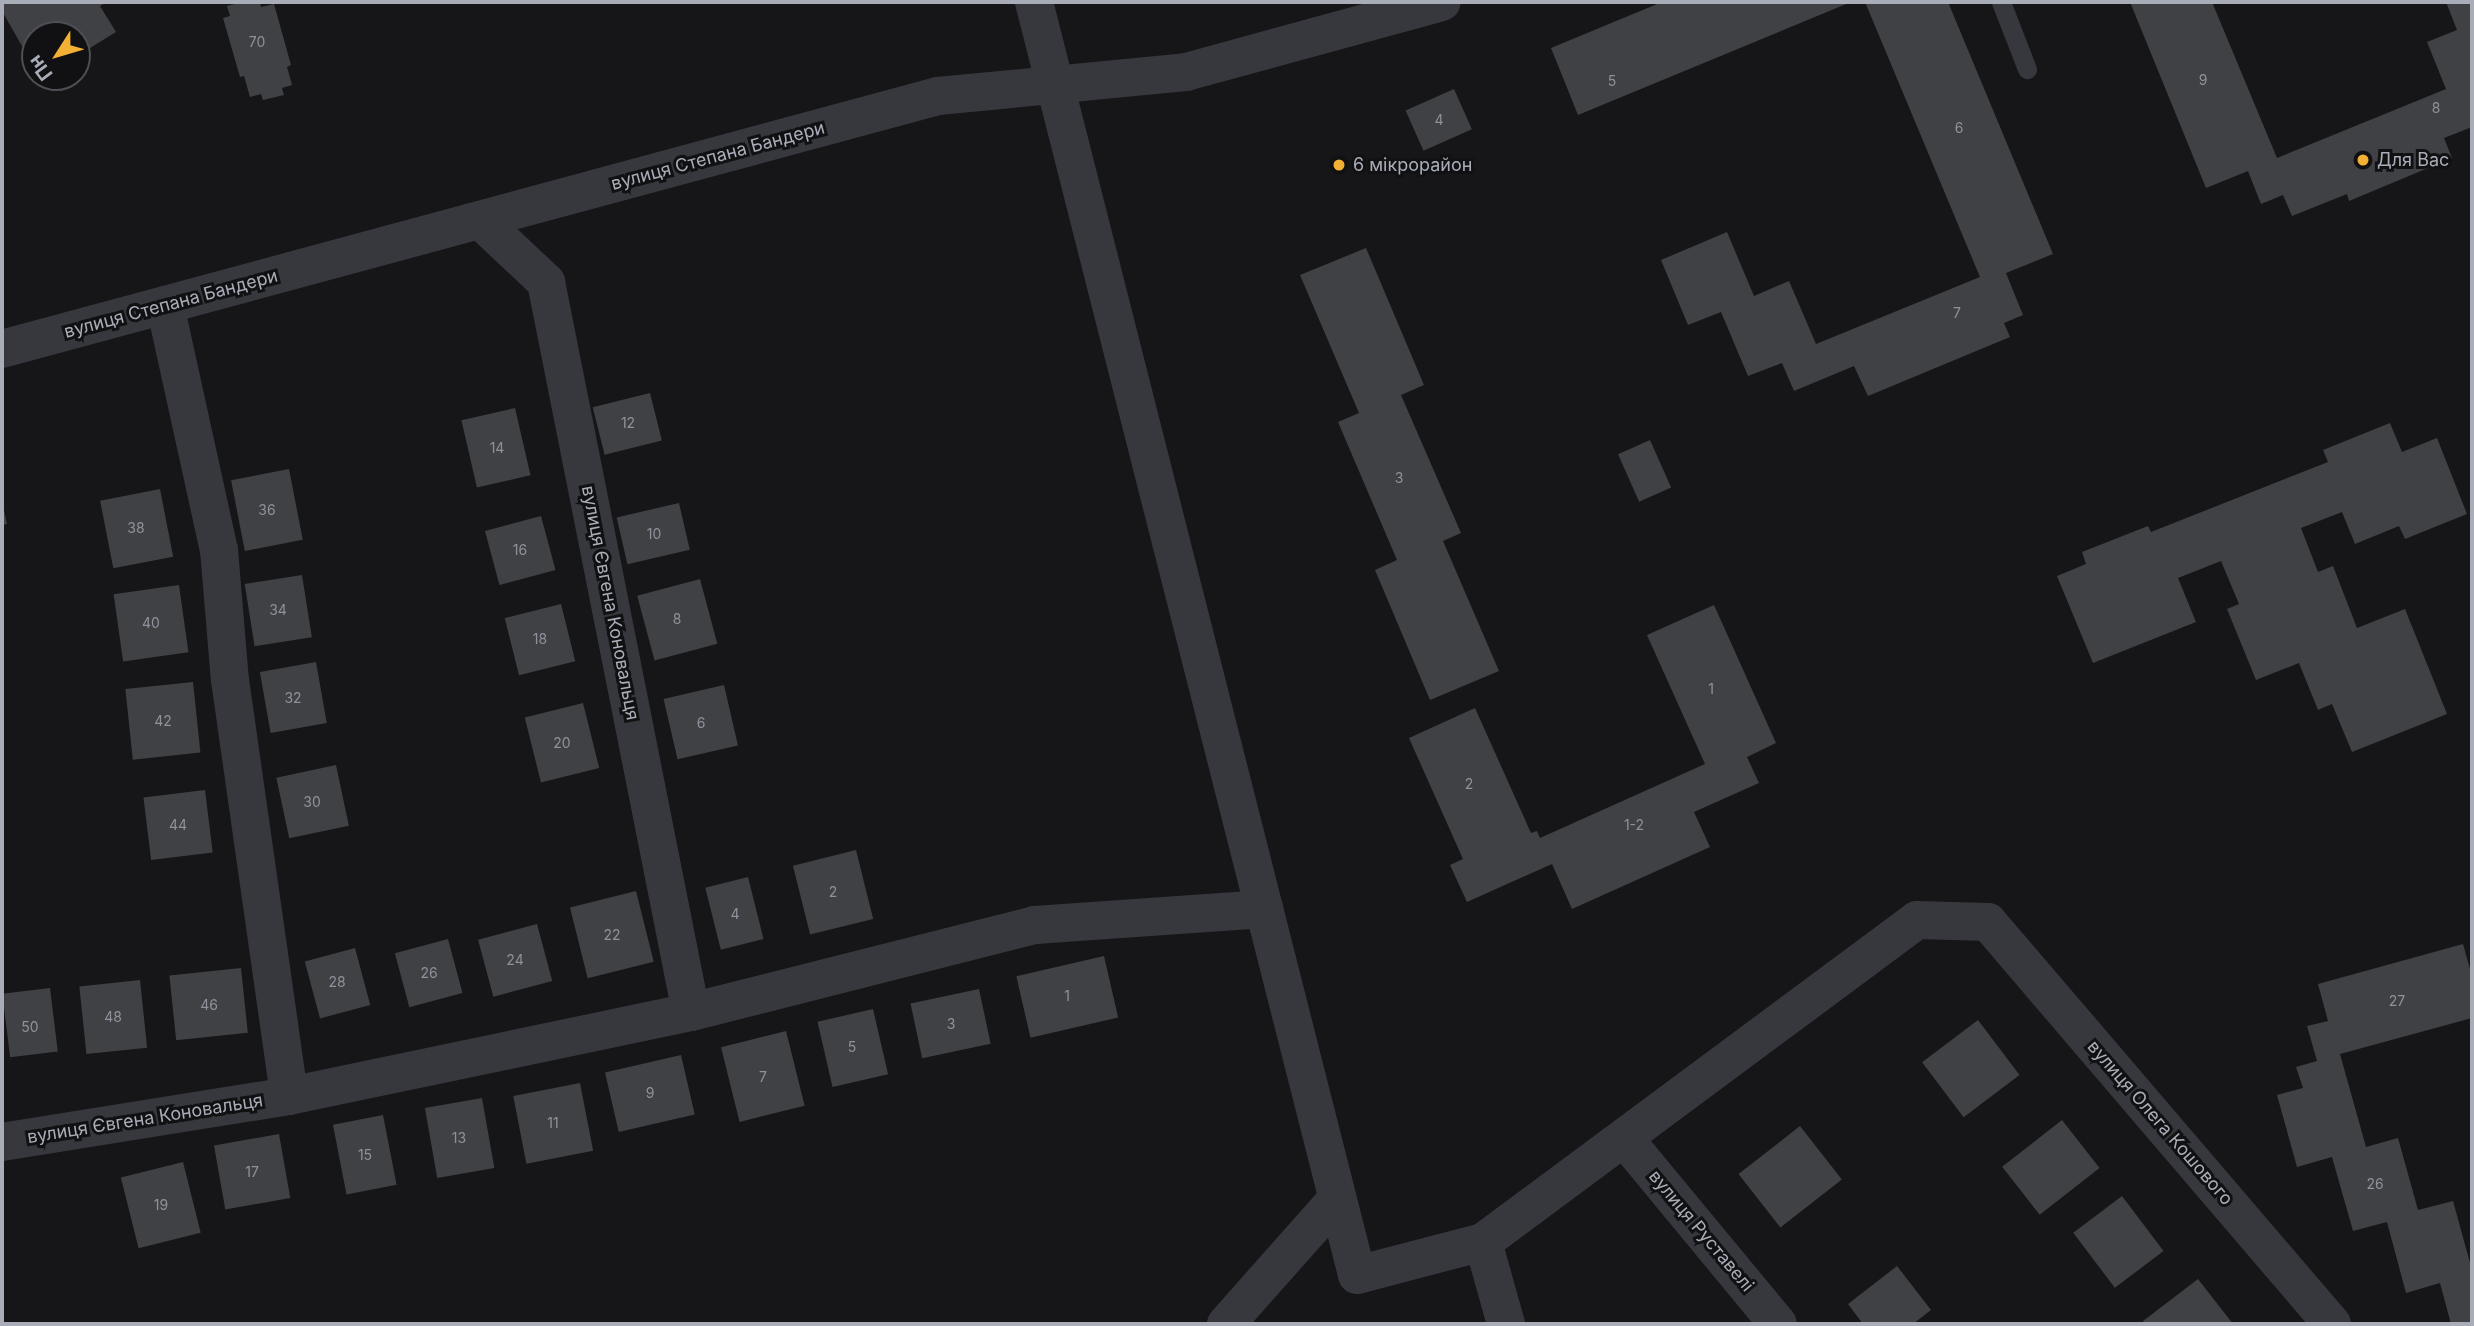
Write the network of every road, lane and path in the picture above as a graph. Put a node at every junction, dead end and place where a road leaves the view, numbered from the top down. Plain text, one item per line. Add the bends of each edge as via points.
1 (1034, 2) edge
2 (1442, 2) edge
3 (2001, 2) edge
4 (2027, 69) dead end
5 (1057, 86) junction
6 (480, 220) junction
7 (165, 305) junction
8 (2, 349) edge
9 (1264, 909) junction
10 (691, 1012) junction
11 (289, 1096) junction
12 (1624, 1138) junction
13 (2, 1142) edge
14 (1336, 1199) junction
15 (1483, 1242) junction
16 (1226, 1324) edge
17 (1506, 1324) edge
18 (1778, 1324) edge
19 (2332, 1324) edge

1 - 5 street
2 - 5 street, вулиця Степана Бандери via 1186,72
3 - 4 lane
5 - 6 street, вулиця Степана Бандери via 938,96
5 - 9 street
6 - 7 street, вулиця Степана Бандери
6 - 10 street, вулиця Євгена Коновальця via 546,282
7 - 8 street, вулиця Степана Бандери
7 - 11 street via 219,550 230,680
9 - 10 street, вулиця Євгена Коновальця via 1035,925
9 - 14 street
10 - 11 street, вулиця Євгена Коновальця
11 - 13 street, вулиця Євгена Коновальця
12 - 15 street
12 - 18 street, вулиця Руставелі
12 - 19 street, вулиця Олега Кошового via 1917,920 1988,922
14 - 15 street via 1357,1275
14 - 16 street
15 - 17 street

